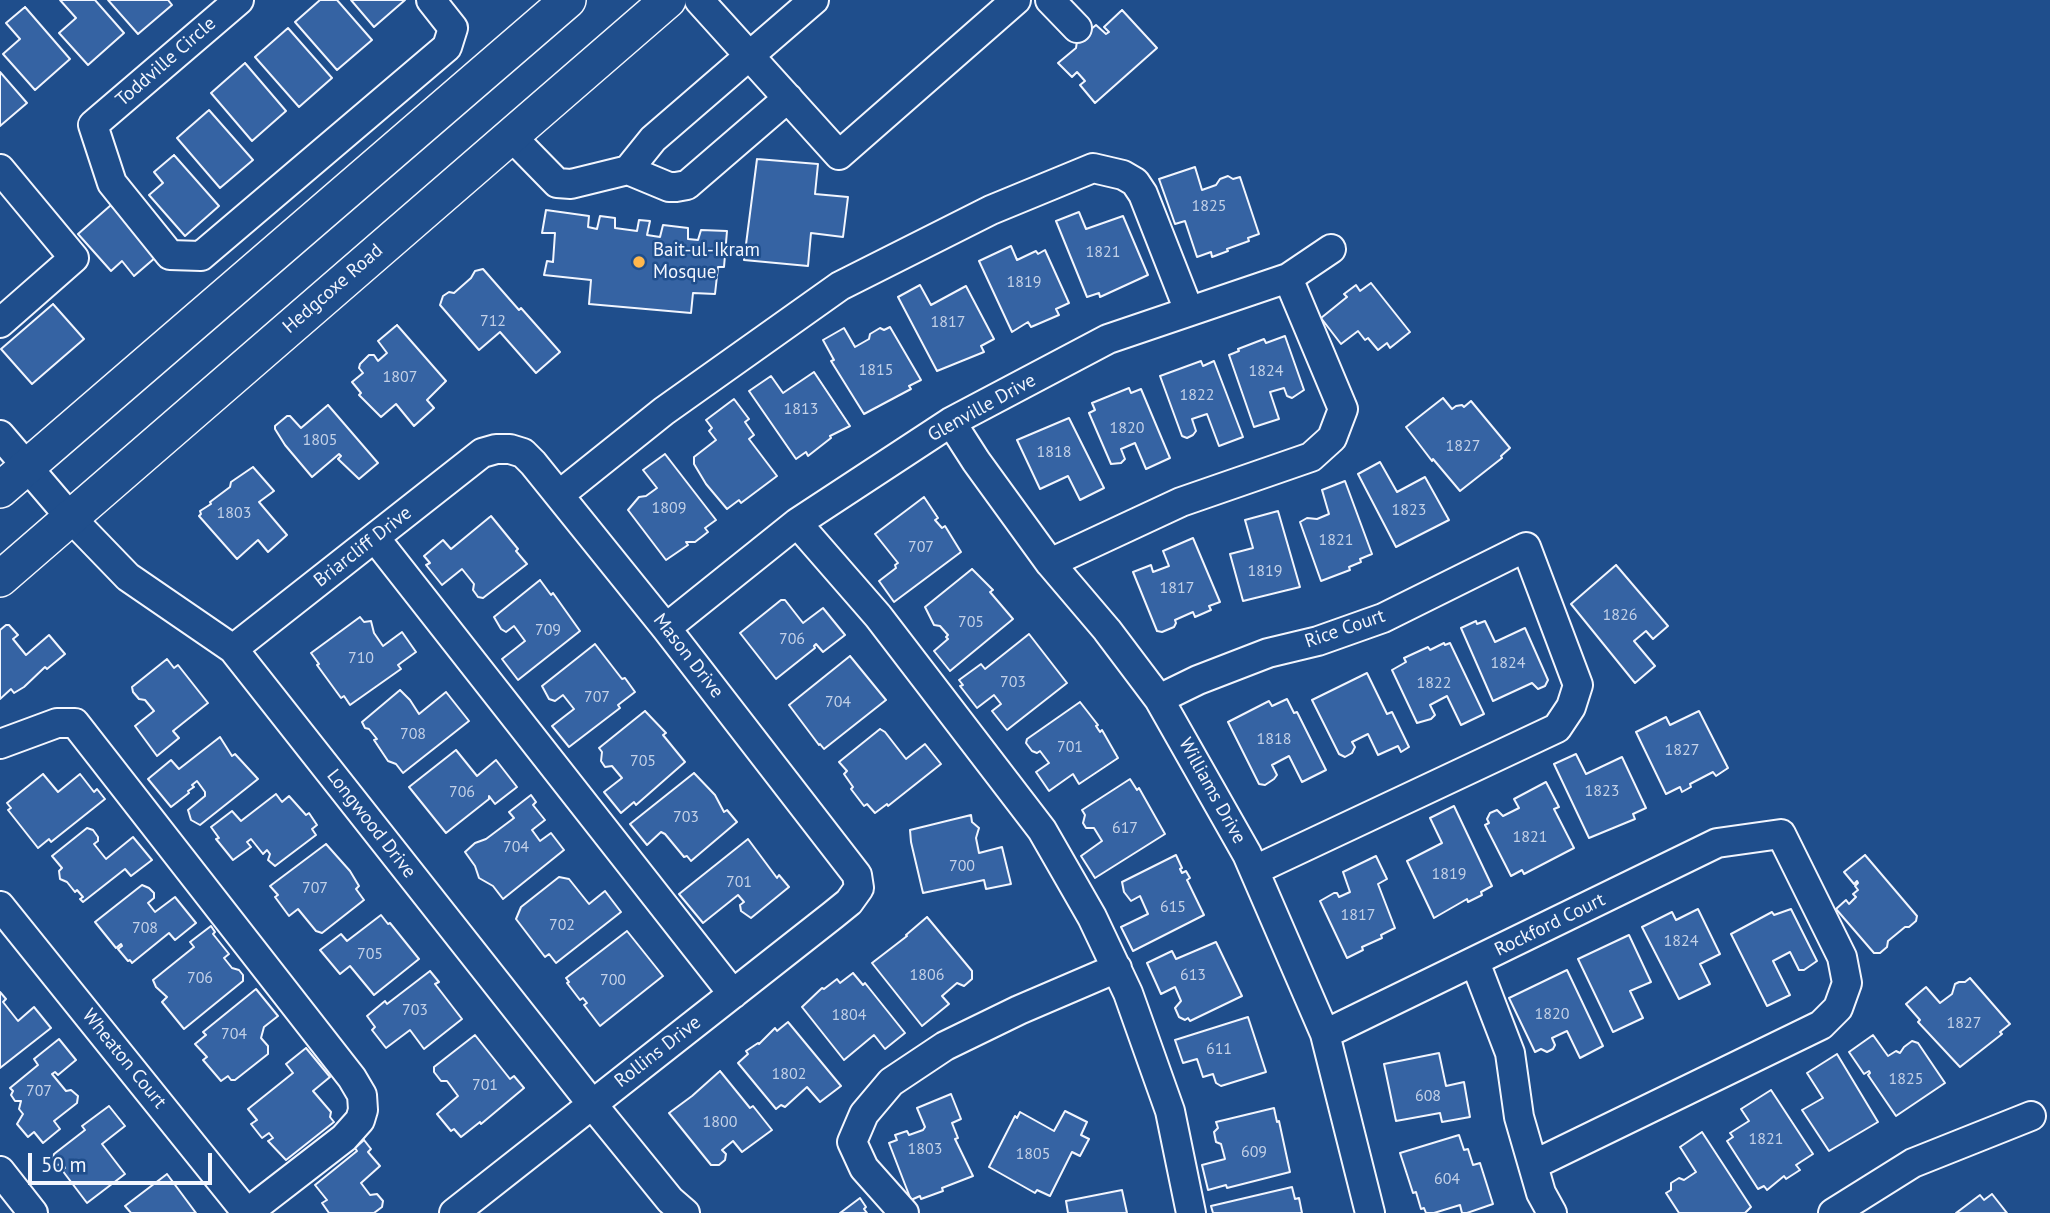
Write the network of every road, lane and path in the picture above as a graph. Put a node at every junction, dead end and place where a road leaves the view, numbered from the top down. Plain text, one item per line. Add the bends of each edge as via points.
1 (239, 0) edge
2 (431, 0) edge
3 (568, 0) edge
4 (668, 0) edge
5 (699, 0) edge
6 (814, 0) edge
7 (1016, 0) edge
8 (1050, 0) edge
9 (1077, 28) dead end
10 (750, 56) junction
11 (788, 98) junction
12 (510, 136) junction
13 (0, 169) edge
14 (628, 170) junction
15 (1331, 249) dead end
16 (1288, 278) junction
17 (1189, 312) junction
18 (0, 323) edge
19 (951, 422) junction
20 (0, 435) edge
21 (496, 449) joint
22 (27, 467) junction
23 (0, 490) edge
24 (559, 495) junction
25 (70, 517) junction
26 (797, 523) junction
27 (375, 537) junction
28 (1050, 562) junction
29 (0, 579) edge
30 (666, 628) junction
31 (233, 649) junction
32 (1159, 699) junction
33 (0, 744) edge
34 (1255, 870) junction
35 (859, 888) joint
36 (0, 906) edge
37 (1475, 962) junction
38 (1116, 968) junction
39 (733, 993) junction
40 (1325, 1034) junction
41 (592, 1104) junction
42 (2031, 1116) dead end
43 (1533, 1165) junction
44 (0, 1171) edge
45 (33, 1213) edge
46 (247, 1213) edge
47 (454, 1213) edge
48 (685, 1213) edge
49 (904, 1213) edge
50 (1191, 1213) edge
51 (1370, 1213) edge
52 (1552, 1213) edge
53 (1833, 1213) edge

1 - 2 street, Toddville Circle via 93,125 112,183 170,255 201,256 447,47 453,28
3 - 22 main road
4 - 12 main road, Hedgcoxe Road
5 - 10 street
6 - 10 street
7 - 11 street via 839,155
8 - 9 street
10 - 11 street
10 - 14 street via 653,139
11 - 14 street via 687,185 668,187
12 - 14 street via 557,183 571,184
12 - 25 main road, Hedgcoxe Road
13 - 18 street via 74,258
15 - 16 street, Glenville Drive
16 - 17 street, Glenville Drive
16 - 28 street via 1343,409 1332,438 1311,457 1181,502
17 - 19 street, Glenville Drive via 1108,339
17 - 24 street via 1143,194 1123,174 1093,168 991,210 840,286 664,411
19 - 26 street, Glenville Drive
19 - 28 street, Williams Drive
20 - 22 street, Longwood Drive
21 - 24 street, Mason Drive via 523,453
21 - 27 street, Briarcliff Drive via 482,453
22 - 23 main road
22 - 25 street, Longwood Drive
24 - 30 street, Mason Drive
25 - 29 main road, Hedgcoxe Road
25 - 31 street, Longwood Drive via 128,577
26 - 30 street, Glenville Drive
26 - 38 street via 878,616 1042,830
27 - 31 street, Briarcliff Drive
27 - 39 street
28 - 32 street, Williams Drive
30 - 35 street, Mason Drive via 849,862
31 - 41 street, Longwood Drive
32 - 34 street, Williams Drive
32 - 34 street, Rice Court via 1268,653 1383,618 1526,547 1577,685 1571,707 1557,728
33 - 46 street via 57,723 75,723 362,1095 360,1120 344,1139
34 - 40 street, Williams Drive
35 - 39 street, Rollins Drive via 849,902
36 - 46 street, Wheaton Court
37 - 40 street, Rockford Court
37 - 43 street via 1510,1053 1519,1117
37 - 43 street, Rockford Court via 1717,843 1781,834 1842,957 1847,983 1838,1008 1821,1025
38 - 49 street via 945,1046 891,1082 864,1114 852,1142 864,1168
38 - 50 street via 1170,1111
39 - 41 street, Rollins Drive
40 - 51 street, Williams Drive
41 - 47 street, Rollins Drive
41 - 48 street, Longwood Drive
42 - 53 street via 1913,1163
43 - 52 street
44 - 45 street

